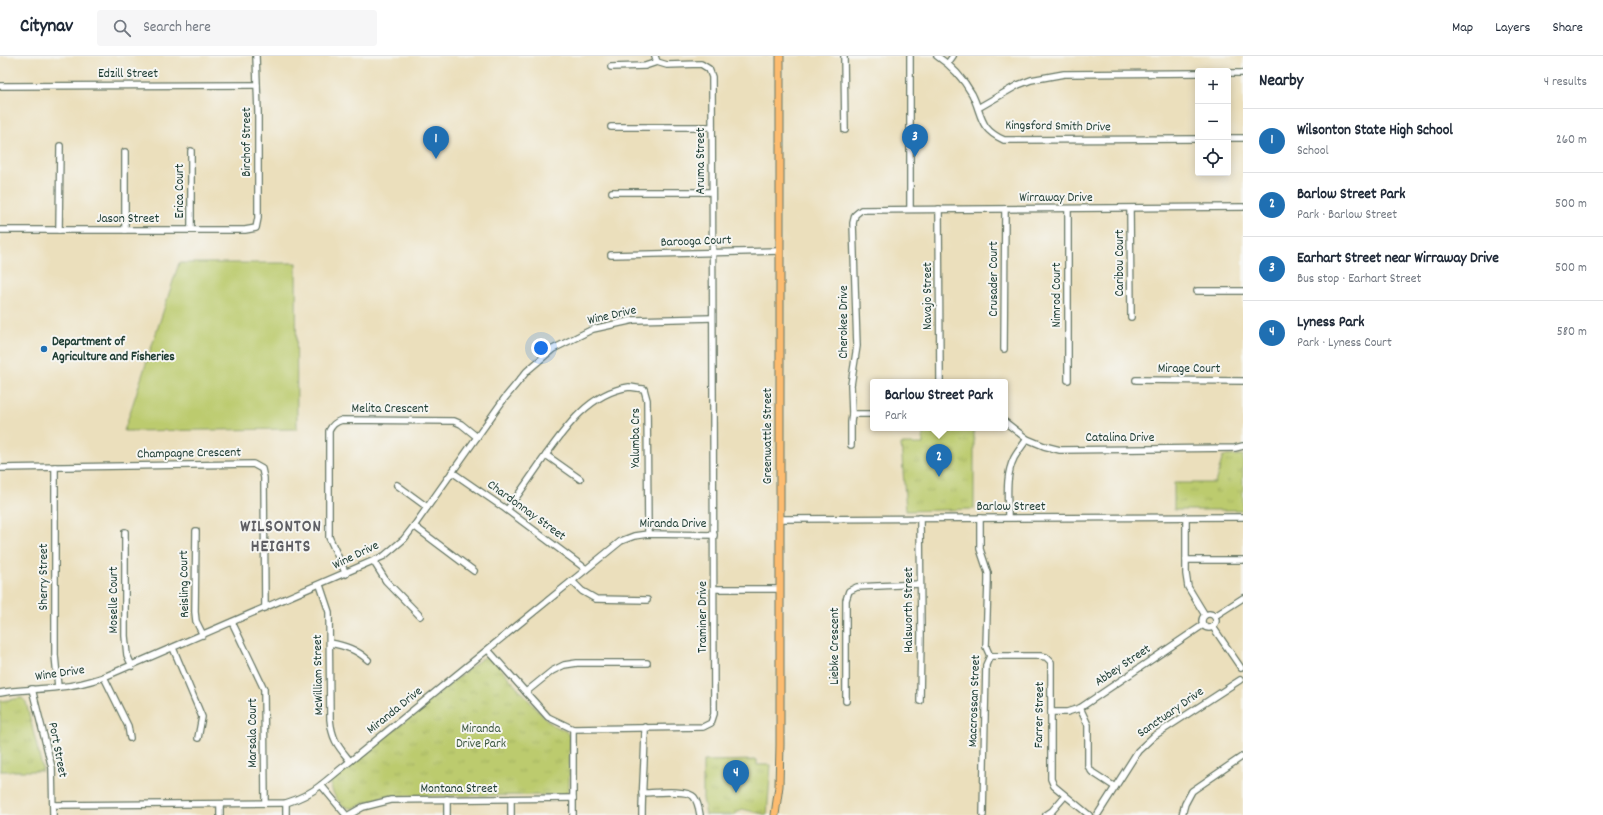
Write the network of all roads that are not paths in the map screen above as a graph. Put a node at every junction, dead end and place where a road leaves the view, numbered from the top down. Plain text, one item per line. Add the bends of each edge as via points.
1 (256, 56) edge
2 (780, 56) edge
3 (844, 56) edge
4 (910, 56) edge
5 (937, 56) edge
6 (953, 56) edge
7 (656, 59) edge
8 (948, 64) junction
9 (611, 67) dead end
10 (1195, 73) edge
11 (1231, 73) edge
12 (1243, 73) edge
13 (257, 85) junction
14 (0, 86) edge
15 (978, 108) junction
16 (611, 127) dead end
17 (712, 127) junction
18 (845, 130) dead end
19 (1231, 138) edge
20 (1243, 138) edge
21 (1195, 139) edge
22 (60, 146) dead end
23 (191, 151) dead end
24 (125, 152) dead end
25 (612, 192) dead end
26 (712, 192) junction
27 (1243, 207) edge
28 (870, 209) joint
29 (910, 209) junction
30 (1005, 209) junction
31 (1068, 209) junction
32 (1130, 209) junction
33 (939, 210) junction
34 (256, 228) joint
35 (0, 230) edge
36 (59, 230) junction
37 (125, 230) junction
38 (191, 230) junction
39 (780, 251) junction
40 (712, 253) junction
41 (611, 255) dead end
42 (1243, 290) edge
43 (1197, 291) dead end
44 (1131, 317) dead end
45 (712, 318) junction
46 (1004, 349) dead end
47 (940, 379) edge
48 (1068, 380) dead end
49 (1136, 380) dead end
50 (1243, 380) edge
51 (852, 414) junction
52 (870, 414) edge
53 (1008, 424) edge
54 (477, 437) junction
55 (1027, 439) junction
56 (851, 445) dead end
57 (1243, 446) edge
58 (546, 455) junction
59 (55, 467) junction
60 (0, 468) edge
61 (452, 472) junction
62 (580, 479) dead end
63 (397, 485) dead end
64 (427, 507) junction
65 (507, 510) junction
66 (1008, 517) junction
67 (1243, 517) edge
68 (920, 518) junction
69 (980, 518) junction
70 (1186, 518) junction
71 (780, 519) junction
72 (414, 526) junction
73 (196, 531) dead end
74 (125, 532) dead end
75 (648, 534) junction
76 (714, 535) junction
77 (1186, 560) junction
78 (1243, 560) edge
79 (374, 562) junction
80 (586, 569) junction
81 (474, 571) dead end
82 (346, 574) junction
83 (572, 581) junction
84 (920, 584) junction
85 (320, 585) junction
86 (780, 589) junction
87 (715, 590) junction
88 (1243, 598) edge
89 (647, 600) dead end
90 (265, 608) junction
91 (1205, 615) junction
92 (420, 616) dead end
93 (1215, 616) junction
94 (232, 622) junction
95 (1203, 625) junction
96 (1212, 627) junction
97 (203, 635) junction
98 (330, 644) junction
99 (173, 648) junction
100 (488, 650) junction
101 (990, 656) junction
102 (368, 660) dead end
103 (647, 663) dead end
104 (132, 666) junction
105 (1242, 668) edge
106 (104, 678) junction
107 (1241, 681) edge
108 (58, 687) junction
109 (32, 689) junction
110 (526, 692) junction
111 (0, 693) edge
112 (846, 701) dead end
113 (920, 701) dead end
114 (1080, 708) junction
115 (1051, 712) junction
116 (645, 728) junction
117 (573, 729) junction
118 (130, 738) dead end
119 (198, 738) dead end
120 (1243, 756) edge
121 (350, 761) junction
122 (322, 785) junction
123 (1115, 787) junction
124 (642, 793) junction
125 (1065, 796) junction
126 (573, 798) junction
127 (511, 799) junction
128 (447, 800) junction
129 (265, 803) junction
130 (286, 803) junction
131 (220, 804) junction
132 (53, 805) junction
133 (53, 815) edge
134 (220, 815) edge
135 (286, 815) edge
136 (347, 815) edge
137 (447, 815) edge
138 (511, 815) edge
139 (573, 815) edge
140 (642, 815) edge
141 (700, 815) edge
142 (775, 815) edge
143 (983, 815) edge
144 (1046, 815) edge
145 (1089, 815) edge
146 (1098, 815) edge
147 (1182, 815) edge

1 - 13 street, Birchof Street
2 - 39 main road, Greenwattle Street
3 - 18 street
4 - 29 street
5 - 8 street, Kingsford Smith Drive
6 - 8 street
7 - 9 street via 645,66
7 - 17 street, Aruma Street via 667,65 701,64 709,69 712,77
8 - 15 street, Kingsford Smith Drive via 972,94
10 - 15 street via 1064,74 1018,85
11 - 12 street
13 - 14 street, Edzill Street
13 - 34 street, Birchof Street
15 - 21 street, Kingsford Smith Drive via 986,127 993,135 1004,140
16 - 17 street
17 - 26 street, Aruma Street
19 - 20 street
22 - 36 street
23 - 38 street, Erica Court
24 - 37 street
25 - 26 street
26 - 40 street, Aruma Street
27 - 32 street, Wirraway Drive
28 - 29 street, Wirraway Drive
28 - 51 street, Cherokee Drive via 861,210 855,215 853,223 857,346 851,385
29 - 33 street, Wirraway Drive
30 - 31 street, Wirraway Drive
30 - 33 street, Wirraway Drive
30 - 46 street, Crusader Court
31 - 32 street, Wirraway Drive
31 - 48 street, Nimrod Court
32 - 44 street, Caribou Court
33 - 47 street, Navajo Street
34 - 38 street, Jason Street
35 - 36 street, Jason Street
36 - 37 street, Jason Street
37 - 38 street, Jason Street
39 - 40 street, Barooga Court
39 - 71 main road, Greenwattle Street
40 - 41 street, Barooga Court
40 - 45 street, Traminer Drive
42 - 43 street
45 - 54 street, Wine Drive via 634,320 593,329 553,350 527,371 504,398
45 - 76 street, Traminer Drive
49 - 50 street, Mirage Court
51 - 52 street
51 - 56 street, Cherokee Drive
53 - 55 street, Catalina Drive
54 - 61 street, Wine Drive
54 - 82 street, Melita Crescent via 454,421 342,420 332,425 329,431 329,537
55 - 57 street, Catalina Drive via 1060,450
55 - 66 street via 1010,468
58 - 62 street
58 - 65 street, Yalumba Crs
58 - 75 street, Yalumba Crs via 568,425 590,405 615,391 630,387 644,389 647,400
59 - 60 street, Champagne Crescent
59 - 90 street, Champagne Crescent via 253,464 262,469
59 - 108 street, Sherry Street via 54,655
61 - 64 street, Wine Drive
61 - 65 street, Chardonnay Street
63 - 64 street
64 - 72 street, Wine Drive
65 - 80 street, Chardonnay Street
66 - 69 street, Barlow Street
66 - 70 street, Barlow Street
67 - 70 street, Barlow Street
68 - 69 street, Barlow Street
68 - 71 street, Barlow Street
68 - 84 street, Halsworth Street
69 - 101 street, Maccrossan Street via 980,549 988,573 986,647
70 - 77 street
71 - 86 main road, Greenwattle Street
72 - 79 street, Wine Drive via 395,547
72 - 81 street
73 - 97 street, Reisling Court via 195,612 196,621
74 - 104 street, Moselle Court via 125,636 127,655
75 - 76 street, Miranda Drive
75 - 80 street, Miranda Drive via 621,541
76 - 87 street, Traminer Drive
77 - 78 street
77 - 91 street via 1188,587
79 - 82 street, Wine Drive
79 - 92 street via 386,581
80 - 83 street, Miranda Drive
82 - 85 street, Wine Drive
83 - 89 street via 596,600
83 - 100 street, Miranda Drive
84 - 112 street, Liebke Crescent via 857,587 849,591 846,600
84 - 113 street, Halsworth Street
85 - 90 street, Wine Drive
85 - 98 street, McWilliam Street via 329,612
86 - 87 street
86 - 142 main road, Greenwattle Street via 780,745
87 - 116 street, Traminer Drive via 714,714 711,723 703,727
88 - 93 street
90 - 94 street, Wine Drive
91 - 93 street
91 - 95 street
93 - 96 street via 1217,621
94 - 97 street, Wine Drive
94 - 129 street, Marsala Court via 264,689
95 - 96 street
95 - 114 street, Abbey Street
96 - 105 street
97 - 99 street, Wine Drive
98 - 102 street via 353,649
98 - 121 street, McWilliam Street via 332,736
99 - 104 street, Wine Drive
99 - 119 street via 202,717
100 - 110 street, Traminer Drive
100 - 121 street, Miranda Drive
101 - 115 street, Farrer Street via 1040,656 1049,659 1052,666
101 - 143 street, Maccrossan Street via 986,665
103 - 110 street via 564,664
104 - 106 street, Wine Drive
105 - 107 street via 1238,674
106 - 108 street, Wine Drive
106 - 118 street via 128,726
107 - 123 street, Sanctuary Drive via 1146,742
108 - 109 street, Wine Drive
109 - 111 street, Wine Drive
109 - 132 street, Port Street via 52,768
110 - 117 street, Traminer Drive via 548,717
114 - 115 street, Abbey Street via 1067,712
114 - 123 street via 1088,725 1088,766 1092,772
115 - 125 street, Farrer Street via 1050,776 1054,786
116 - 117 street, Traminer Drive
116 - 124 street
117 - 126 street
120 - 147 street via 1192,791
121 - 122 street, Miranda Drive
122 - 130 street, Miranda Drive
122 - 136 street
123 - 146 street, Sanctuary Drive
124 - 140 street
124 - 141 street via 686,792 697,802
125 - 144 street
125 - 145 street, Farrer Street
126 - 127 street, Montana Street
126 - 139 street
127 - 128 street, Montana Street
127 - 138 street
128 - 136 street, Montana Street via 391,800 363,807
128 - 137 street
129 - 130 street, Miranda Drive
129 - 131 street, Miranda Drive
130 - 135 street
131 - 132 street, Miranda Drive
131 - 134 street
132 - 133 street, Port Street
145 - 146 street

